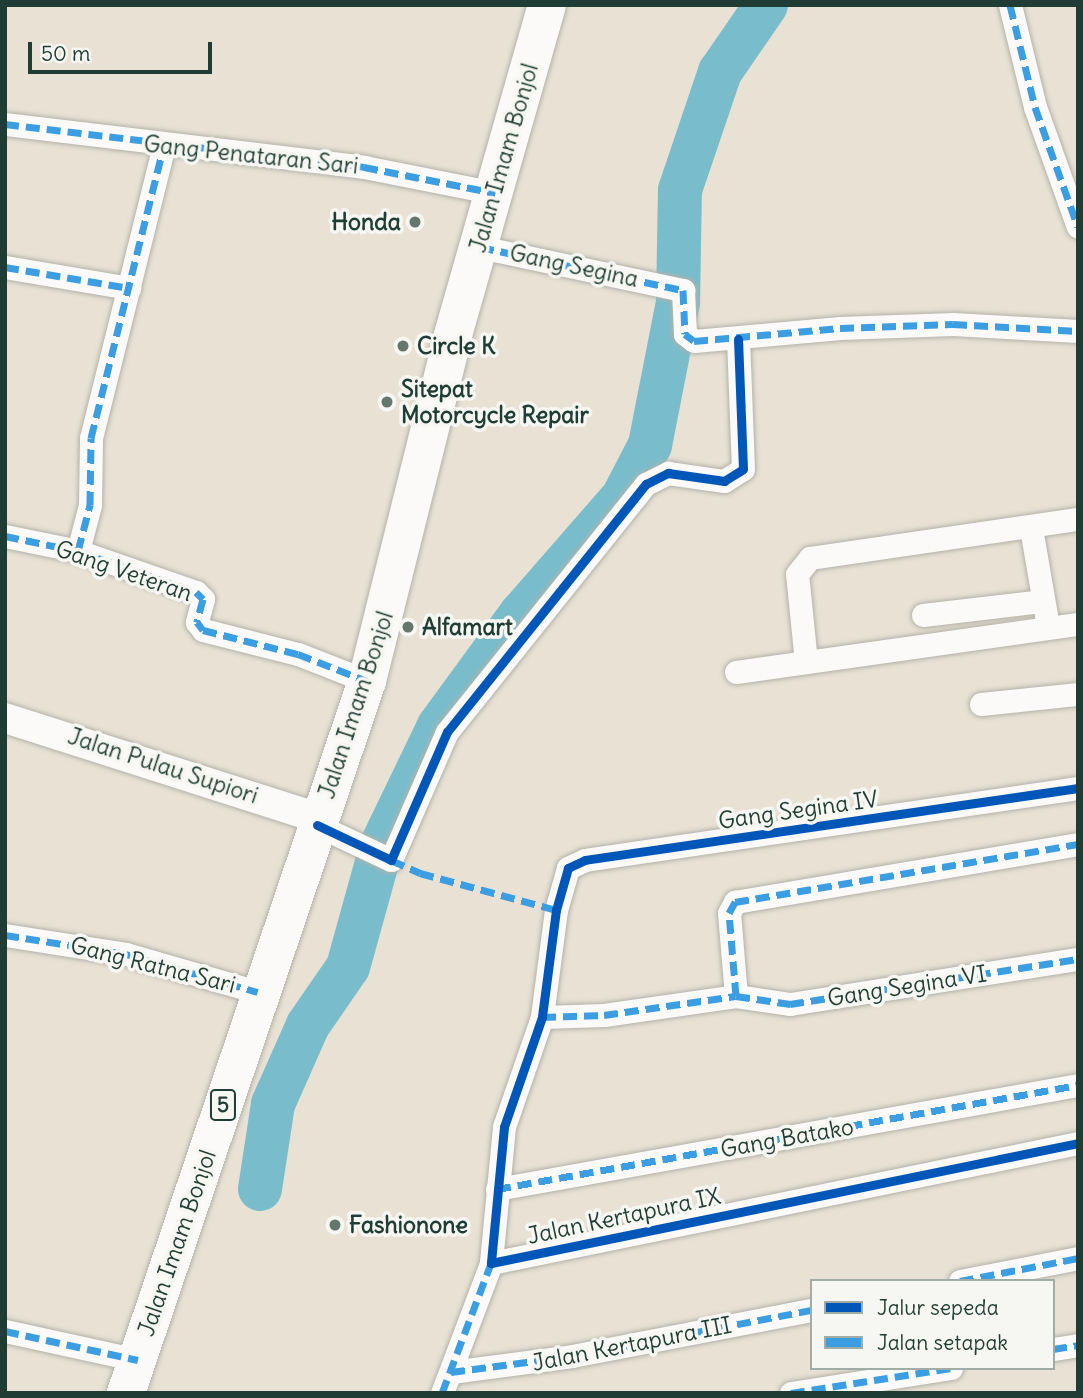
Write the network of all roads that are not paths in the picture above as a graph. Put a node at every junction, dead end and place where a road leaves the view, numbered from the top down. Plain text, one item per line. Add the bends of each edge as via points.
1 (547, 5) edge
2 (1010, 5) edge
3 (5, 124) edge
4 (164, 146) junction
5 (1070, 178) edge
6 (495, 193) junction
7 (1078, 227) edge
8 (480, 247) junction
9 (5, 267) edge
10 (129, 288) junction
11 (1078, 331) edge
12 (738, 339) junction
13 (1078, 519) edge
14 (1031, 528) junction
15 (5, 536) edge
16 (78, 551) junction
17 (1043, 601) junction
18 (923, 615) dead end
19 (1078, 624) edge
20 (1047, 626) junction
21 (806, 662) junction
22 (736, 672) dead end
23 (367, 681) junction
24 (1078, 694) edge
25 (981, 704) dead end
26 (5, 718) edge
27 (1078, 788) edge
28 (318, 821) junction
29 (1078, 844) edge
30 (556, 910) joint
31 (5, 935) edge
32 (1078, 959) edge
33 (258, 992) junction
34 (736, 996) junction
35 (542, 1017) junction
36 (1078, 1085) edge
37 (1078, 1143) edge
38 (497, 1189) junction
39 (1078, 1258) edge
40 (491, 1263) junction
41 (970, 1279) edge
42 (810, 1310) edge
43 (5, 1331) edge
44 (1078, 1345) edge
45 (1055, 1349) edge
46 (938, 1370) edge
47 (132, 1377) edge
48 (447, 1383) edge
49 (790, 1393) edge

1 - 6 highway, Jalan Imam Bonjol / 5
2 - 5 street via 1035,107
3 - 4 street, Gang Penataran Sari
4 - 6 street, Gang Penataran Sari via 364,167
4 - 10 street
5 - 7 street
6 - 8 highway, Jalan Imam Bonjol / 5
8 - 12 street, Gang Segina via 676,288 687,338
8 - 23 highway, Jalan Imam Bonjol / 5
9 - 10 street
10 - 16 street via 91,438 90,505
11 - 12 street via 953,324 840,328
12 - 28 street via 743,469 724,481 668,473 646,484 447,732 391,860
13 - 14 street
14 - 17 street
14 - 21 street via 810,558 797,574
15 - 16 street, Gang Veteran
16 - 23 street, Gang Veteran via 201,595 197,622 203,630 298,654
17 - 18 street
17 - 20 street
19 - 20 street
20 - 21 street
21 - 22 street
23 - 28 highway, Jalan Imam Bonjol / 5
24 - 25 street
26 - 28 street, Jalan Pulau Supiori
27 - 30 street, Gang Segina IV via 585,860 564,875
28 - 33 highway, Jalan Imam Bonjol / 5
29 - 34 street via 735,902 729,913
30 - 35 street, Jalan Kertapura IX
31 - 33 street, Gang Ratna Sari via 126,954
32 - 34 street, Gang Segina VI via 780,1005
33 - 47 highway, Jalan Imam Bonjol / 5
34 - 35 street, Gang Segina VI via 604,1015
35 - 38 street, Jalan Kertapura IX via 504,1127
36 - 38 street, Gang Batako
37 - 40 street, Jalan Kertapura IX
38 - 40 street, Jalan Kertapura IX
39 - 41 street
40 - 48 street
42 - 48 street, Jalan Kertapura III
43 - 47 street
44 - 45 street
46 - 49 street

